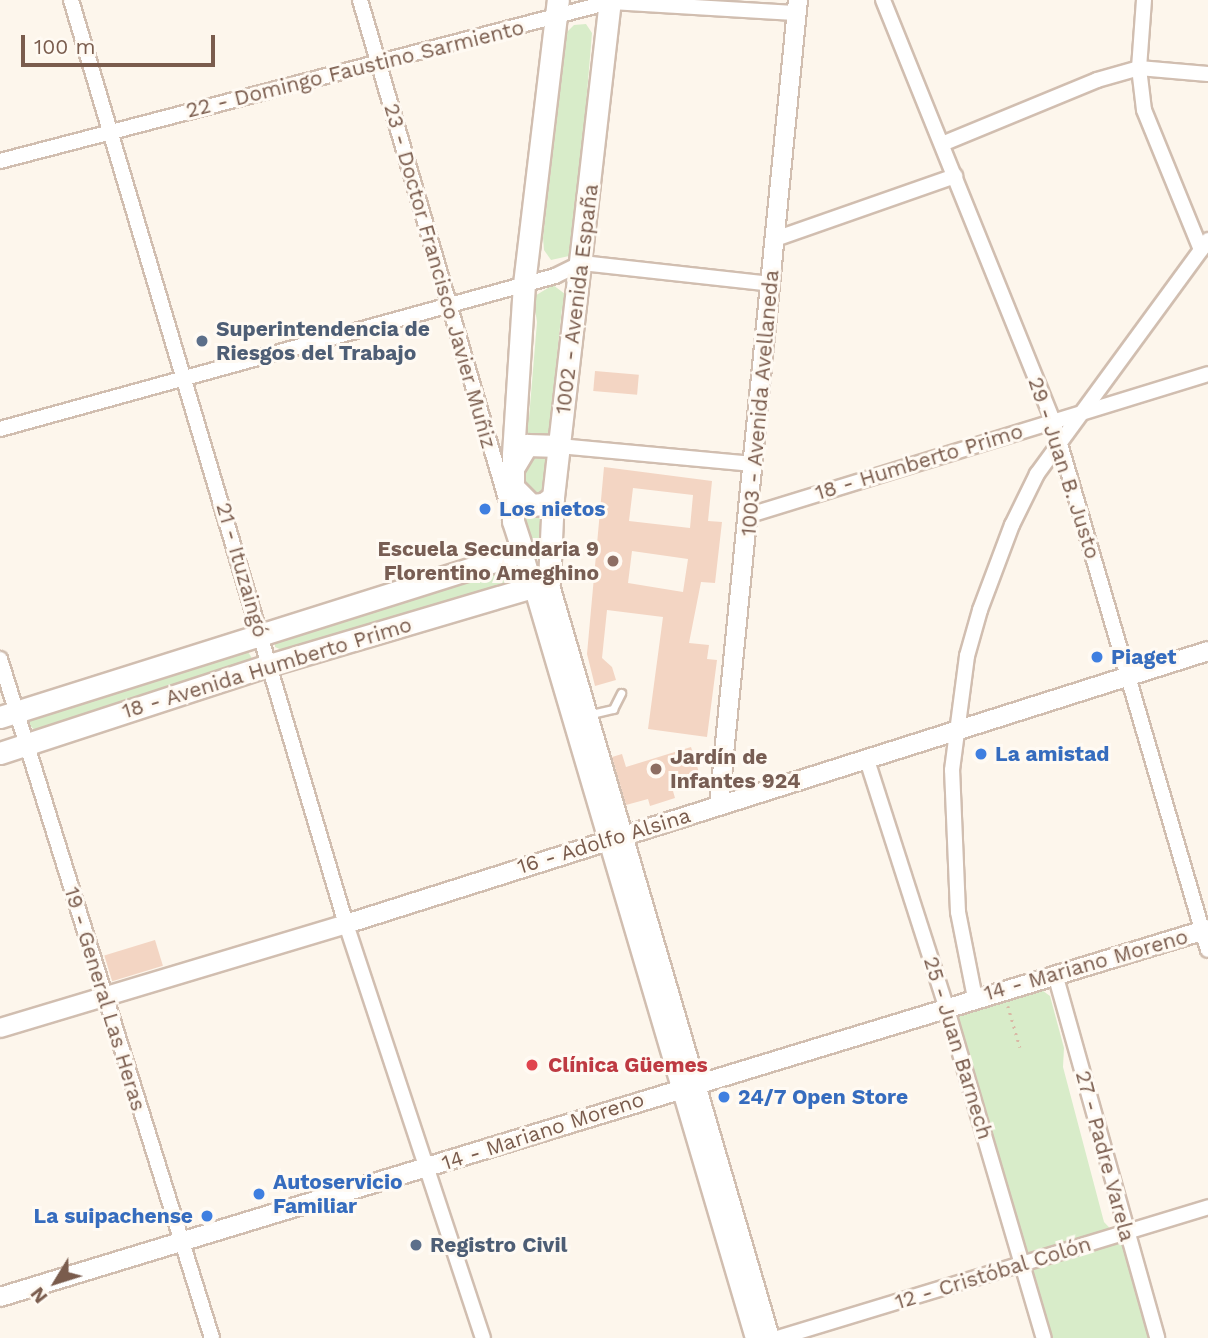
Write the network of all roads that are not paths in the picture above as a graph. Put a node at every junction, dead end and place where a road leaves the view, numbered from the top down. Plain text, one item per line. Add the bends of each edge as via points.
1 (71, 0) edge
2 (360, 0) edge
3 (883, 0) edge
4 (1144, 0) edge
5 (610, 1) edge
6 (757, 5) edge
7 (797, 6) edge
8 (557, 8) edge
9 (378, 65) junction
10 (1139, 68) junction
11 (1208, 74) edge
12 (111, 131) junction
13 (942, 144) junction
14 (0, 161) edge
15 (955, 176) junction
16 (775, 239) junction
17 (1204, 245) edge
18 (582, 263) junction
19 (524, 284) junction
20 (771, 284) junction
21 (447, 304) junction
22 (1208, 374) edge
23 (184, 377) junction
24 (1085, 410) junction
25 (1053, 420) junction
26 (0, 429) edge
27 (1061, 445) junction
28 (559, 446) junction
29 (753, 464) junction
30 (513, 478) junction
31 (553, 497) junction
32 (750, 515) junction
33 (513, 521) junction
34 (523, 552) junction
35 (542, 584) junction
36 (261, 637) junction
37 (1208, 651) edge
38 (0, 659) edge
39 (270, 665) junction
40 (1128, 676) junction
41 (621, 692) dead end
42 (8, 715) edge
43 (586, 715) junction
44 (954, 732) junction
45 (25, 744) junction
46 (0, 753) edge
47 (867, 760) junction
48 (719, 805) junction
49 (614, 837) junction
50 (346, 924) junction
51 (1205, 930) edge
52 (1208, 950) edge
53 (1055, 974) junction
54 (975, 998) junction
55 (106, 999) junction
56 (946, 1006) junction
57 (0, 1028) edge
58 (687, 1085) junction
59 (428, 1167) junction
60 (1208, 1206) edge
61 (1125, 1232) junction
62 (182, 1245) junction
63 (1022, 1264) junction
64 (0, 1297) edge
65 (212, 1338) edge
66 (483, 1338) edge
67 (755, 1338) edge
68 (770, 1338) edge
69 (778, 1338) edge
70 (1044, 1338) edge
71 (1157, 1338) edge

1 - 12 street, 21 - Ituzaingó
2 - 9 street, 23 - Doctor Francisco Javier Muñiz
3 - 13 street, 29 - Juan B. Justo
4 - 10 street
5 - 6 street, 22 - Domingo Faustino Sarmiento
5 - 8 street, 22 - Domingo Faustino Sarmiento
5 - 18 main road, 1002 - Avenida España
6 - 7 street, 22 - Domingo Faustino Sarmiento
7 - 16 street, 1003 - Avenida Avellaneda
8 - 9 street, 22 - Domingo Faustino Sarmiento
8 - 19 main road
9 - 12 street, 22 - Domingo Faustino Sarmiento
9 - 21 street, 23 - Doctor Francisco Javier Muñiz
10 - 11 street
10 - 13 street via 1097,80
10 - 17 street via 1144,110
12 - 14 street, 22 - Domingo Faustino Sarmiento
12 - 23 street, 21 - Ituzaingó
13 - 15 street, 29 - Juan B. Justo
15 - 16 street
15 - 25 street, 29 - Juan B. Justo
16 - 20 street, 1003 - Avenida Avellaneda
17 - 24 street
18 - 19 street
18 - 20 street
18 - 28 main road, 1002 - Avenida España
19 - 21 street
19 - 30 main road
20 - 29 street, 1003 - Avenida Avellaneda
21 - 23 street
21 - 33 street, 23 - Doctor Francisco Javier Muñiz
22 - 24 street, 18 - Humberto Primo
23 - 26 street
23 - 36 street, 21 - Ituzaingó
24 - 25 street, 18 - Humberto Primo
24 - 27 street
25 - 27 street, 29 - Juan B. Justo
25 - 32 street, 18 - Humberto Primo
27 - 40 street, 29 - Juan B. Justo
27 - 44 street via 1037,474 1012,524 980,610
28 - 29 street
28 - 30 main road via 527,445
28 - 31 main road, 1002 - Avenida España
29 - 32 street, 1003 - Avenida Avellaneda
30 - 31 main road via 520,499 531,505
30 - 33 main road
31 - 35 main road, 1002 - Avenida España
32 - 48 street, 1003 - Avenida Avellaneda
33 - 34 main road, 23 - Doctor Francisco Javier Muñiz
34 - 35 street
34 - 36 main road, 18 - Avenida Humberto Primo
35 - 39 main road, 18 - Avenida Humberto Primo
35 - 43 street
35 - 49 street
36 - 39 street, 21 - Ituzaingó
36 - 42 main road, 18 - Avenida Humberto Primo
37 - 40 street, 16 - Adolfo Alsina
38 - 42 street, 19 - General Las Heras
39 - 45 main road, 18 - Avenida Humberto Primo
39 - 50 street, 21 - Ituzaingó
40 - 44 street, 16 - Adolfo Alsina
40 - 51 street, 29 - Juan B. Justo
41 - 43 lane via 613,709
42 - 45 street, 19 - General Las Heras
43 - 49 street
44 - 47 street, 16 - Adolfo Alsina
44 - 54 street via 952,817 958,912
45 - 46 main road, 18 - Avenida Humberto Primo
45 - 55 street, 19 - General Las Heras
47 - 48 street, 16 - Adolfo Alsina
47 - 56 street, 25 - Juan Barnech
48 - 49 street, 16 - Adolfo Alsina
49 - 50 street, 16 - Adolfo Alsina
49 - 58 street
50 - 55 street, 16 - Adolfo Alsina
50 - 59 street, 21 - Ituzaingó
51 - 52 street, 29 - Juan B. Justo
51 - 53 street, 14 - Mariano Moreno
53 - 54 street, 14 - Mariano Moreno
53 - 61 street, 27 - Padre Varela
54 - 56 street, 14 - Mariano Moreno
55 - 57 street, 16 - Adolfo Alsina
55 - 62 street, 19 - General Las Heras
56 - 58 street, 14 - Mariano Moreno
56 - 63 street, 25 - Juan Barnech
58 - 59 street, 14 - Mariano Moreno
58 - 67 street
58 - 68 street
59 - 62 street, 14 - Mariano Moreno
59 - 66 street, 21 - Ituzaingó
60 - 61 street, 12 - Cristóbal Colón
61 - 63 street, 12 - Cristóbal Colón
61 - 71 street, 27 - Padre Varela
62 - 64 street, 14 - Mariano Moreno
62 - 65 street, 19 - General Las Heras
63 - 69 street, 12 - Cristóbal Colón
63 - 70 street, 25 - Juan Barnech

